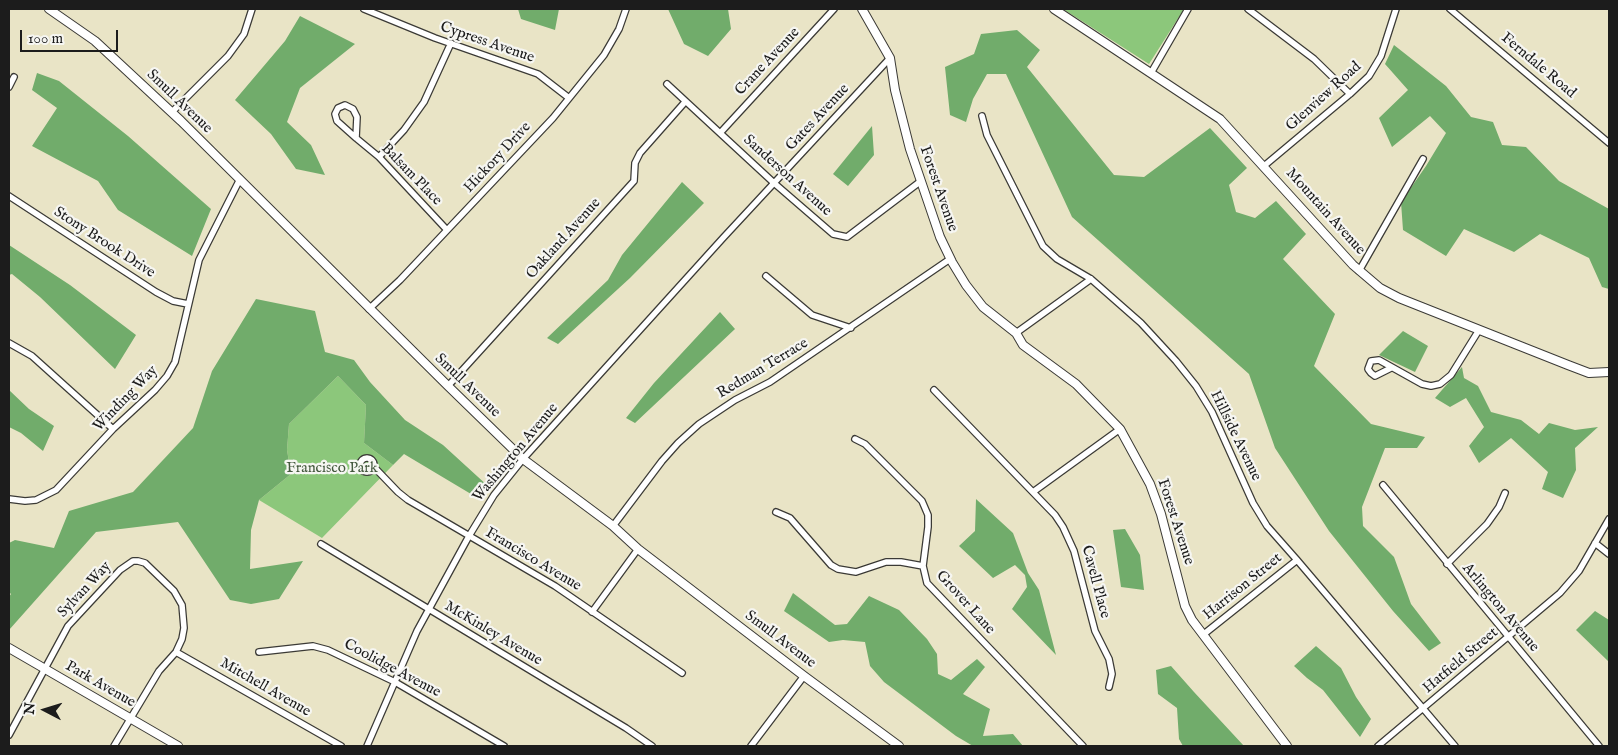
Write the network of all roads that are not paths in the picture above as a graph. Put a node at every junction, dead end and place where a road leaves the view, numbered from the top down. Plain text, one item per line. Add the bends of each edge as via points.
1 (49, 9) edge
2 (252, 9) edge
3 (364, 9) edge
4 (626, 9) edge
5 (834, 9) edge
6 (862, 9) edge
7 (1054, 9) edge
8 (1188, 9) edge
9 (1248, 9) edge
10 (1396, 9) edge
11 (1450, 9) edge
12 (451, 43) junction
13 (890, 58) junction
14 (1151, 73) junction
15 (14, 77) dead end
16 (667, 84) dead end
17 (9, 87) edge
18 (1350, 94) junction
19 (569, 98) junction
20 (685, 102) junction
21 (172, 112) junction
22 (982, 116) dead end
23 (721, 132) junction
24 (356, 138) junction
25 (1609, 143) edge
26 (378, 157) junction
27 (1423, 159) dead end
28 (1264, 166) junction
29 (239, 181) junction
30 (921, 181) junction
31 (774, 183) junction
32 (9, 196) edge
33 (447, 230) junction
34 (723, 238) joint
35 (950, 260) junction
36 (1359, 271) junction
37 (766, 276) dead end
38 (1091, 279) junction
39 (188, 304) junction
40 (369, 309) junction
41 (851, 328) junction
42 (1479, 330) junction
43 (1016, 333) junction
44 (9, 343) edge
45 (1391, 368) dead end
46 (1609, 372) edge
47 (448, 386) junction
48 (934, 390) dead end
49 (113, 429) junction
50 (1120, 429) junction
51 (855, 439) dead end
52 (523, 459) junction
53 (374, 467) dead end
54 (1383, 485) dead end
55 (1033, 492) junction
56 (1505, 493) dead end
57 (9, 499) edge
58 (776, 512) dead end
59 (1609, 519) edge
60 (613, 526) junction
61 (469, 536) junction
62 (1595, 543) junction
63 (321, 544) dead end
64 (638, 549) junction
65 (1609, 554) edge
66 (1297, 560) junction
67 (1447, 564) junction
68 (923, 566) junction
69 (429, 610) junction
70 (592, 612) junction
71 (1204, 634) junction
72 (1508, 638) junction
73 (9, 648) edge
74 (176, 652) junction
75 (259, 652) dead end
76 (45, 669) junction
77 (682, 673) dead end
78 (804, 676) junction
79 (395, 682) junction
80 (1109, 687) dead end
81 (1423, 709) junction
82 (130, 718) junction
83 (9, 735) edge
84 (114, 746) edge
85 (178, 746) edge
86 (341, 746) edge
87 (367, 746) edge
88 (504, 746) edge
89 (652, 746) edge
90 (751, 746) edge
91 (899, 746) edge
92 (1083, 746) edge
93 (1287, 746) edge
94 (1378, 746) edge
95 (1455, 746) edge
96 (1599, 746) edge

1 - 21 street, Smull Avenue via 94,41
2 - 21 street via 244,34 228,56
3 - 12 street, Cypress Avenue
4 - 19 street, Hickory Drive via 604,56
5 - 23 street, Crane Avenue
6 - 13 street, Forest Avenue
7 - 14 street, Mountain Avenue
8 - 14 street
9 - 18 street via 1314,60
10 - 18 street, Glenview Road via 1376,65
11 - 25 street, Ferndale Road
12 - 19 street, Cypress Avenue via 538,74
12 - 26 street via 424,102 404,130
13 - 30 street, Forest Avenue via 895,90
13 - 31 street, Gates Avenue
14 - 28 street, Mountain Avenue via 1220,119
15 - 17 street
16 - 20 street, Sanderson Avenue
18 - 28 street, Glenview Road
19 - 33 street, Hickory Drive
20 - 23 street, Sanderson Avenue
20 - 47 street, Oakland Avenue via 640,153 634,181
21 - 29 street, Smull Avenue
22 - 38 street, Hillside Avenue via 987,135 1043,246 1056,260
23 - 31 street, Sanderson Avenue
24 - 24 street, Balsam Place via 357,117 353,109 345,105 338,108 335,114 337,121
24 - 26 street, Balsam Place
26 - 33 street, Balsam Place
27 - 36 street
28 - 36 street, Mountain Avenue
29 - 39 street, Winding Way via 199,260
29 - 40 street, Smull Avenue
30 - 31 street, Sanderson Avenue via 847,237 833,234
30 - 35 street, Forest Avenue
31 - 34 street, Gates Avenue
32 - 39 street, Stony Brook Drive via 156,292
33 - 40 street, Hickory Drive
34 - 52 street, Washington Avenue
35 - 41 street, Redman Terrace
35 - 43 street, Forest Avenue via 983,307
36 - 42 street, Mountain Avenue via 1399,298
37 - 41 street via 812,315
38 - 43 street
38 - 66 street, Hillside Avenue via 1141,323 1196,386 1212,412 1253,502 1267,526
39 - 49 street, Winding Way via 175,362 167,376
40 - 47 street, Smull Avenue
41 - 60 street, Redman Terrace via 699,424 662,461
42 - 45 street via 1451,375 1440,384 1422,384
42 - 46 street, Mountain Avenue via 1589,373
43 - 50 street, Forest Avenue via 1023,345 1076,384
44 - 49 street via 32,356
47 - 52 street, Smull Avenue
48 - 55 street, Cavell Place
49 - 57 street, Winding Way via 52,494 31,501
50 - 55 street
50 - 71 street, Forest Avenue via 1150,484 1172,550 1185,606
51 - 68 street, Grover Lane via 865,444 922,501 928,515
52 - 60 street, Smull Avenue
52 - 61 street, Washington Avenue via 494,495
53 - 61 street, Francisco Avenue via 408,500
54 - 67 street, Arlington Avenue
55 - 80 street, Cavell Place via 1059,520 1071,542 1098,640 1109,659 1112,674
56 - 67 street via 1487,524
58 - 68 street via 790,518 838,569 856,572 886,562
59 - 62 street, Hatfield Street
60 - 64 street, Smull Avenue
61 - 69 street, Washington Avenue
61 - 70 street, Francisco Avenue via 555,586
62 - 65 street
62 - 72 street, Hatfield Street via 1579,571 1560,593
63 - 69 street, McKinley Avenue
64 - 70 street
64 - 78 street, Smull Avenue
66 - 71 street, Harrison Street
66 - 81 street, Hillside Avenue
67 - 72 street, Arlington Avenue
68 - 92 street, Grover Lane via 926,582 933,590
69 - 79 street, Washington Avenue
69 - 89 street, McKinley Avenue
70 - 77 street, Francisco Avenue
71 - 93 street, Forest Avenue
72 - 81 street, Hatfield Street
72 - 96 street, Arlington Avenue
73 - 76 street, Park Avenue
74 - 76 street, Sylvan Way via 184,628 180,600 145,563 133,561 120,570 68,626
74 - 82 street, Sylvan Way via 159,671
74 - 86 street, Mitchell Avenue
75 - 79 street, Coolidge Avenue via 313,646
76 - 82 street, Park Avenue
76 - 83 street, Sylvan Way
78 - 90 street
78 - 91 street, Smull Avenue
79 - 87 street, Washington Avenue
79 - 88 street, Coolidge Avenue
81 - 94 street, Hatfield Street
81 - 95 street, Hillside Avenue
82 - 84 street, Sylvan Way
82 - 85 street, Park Avenue

